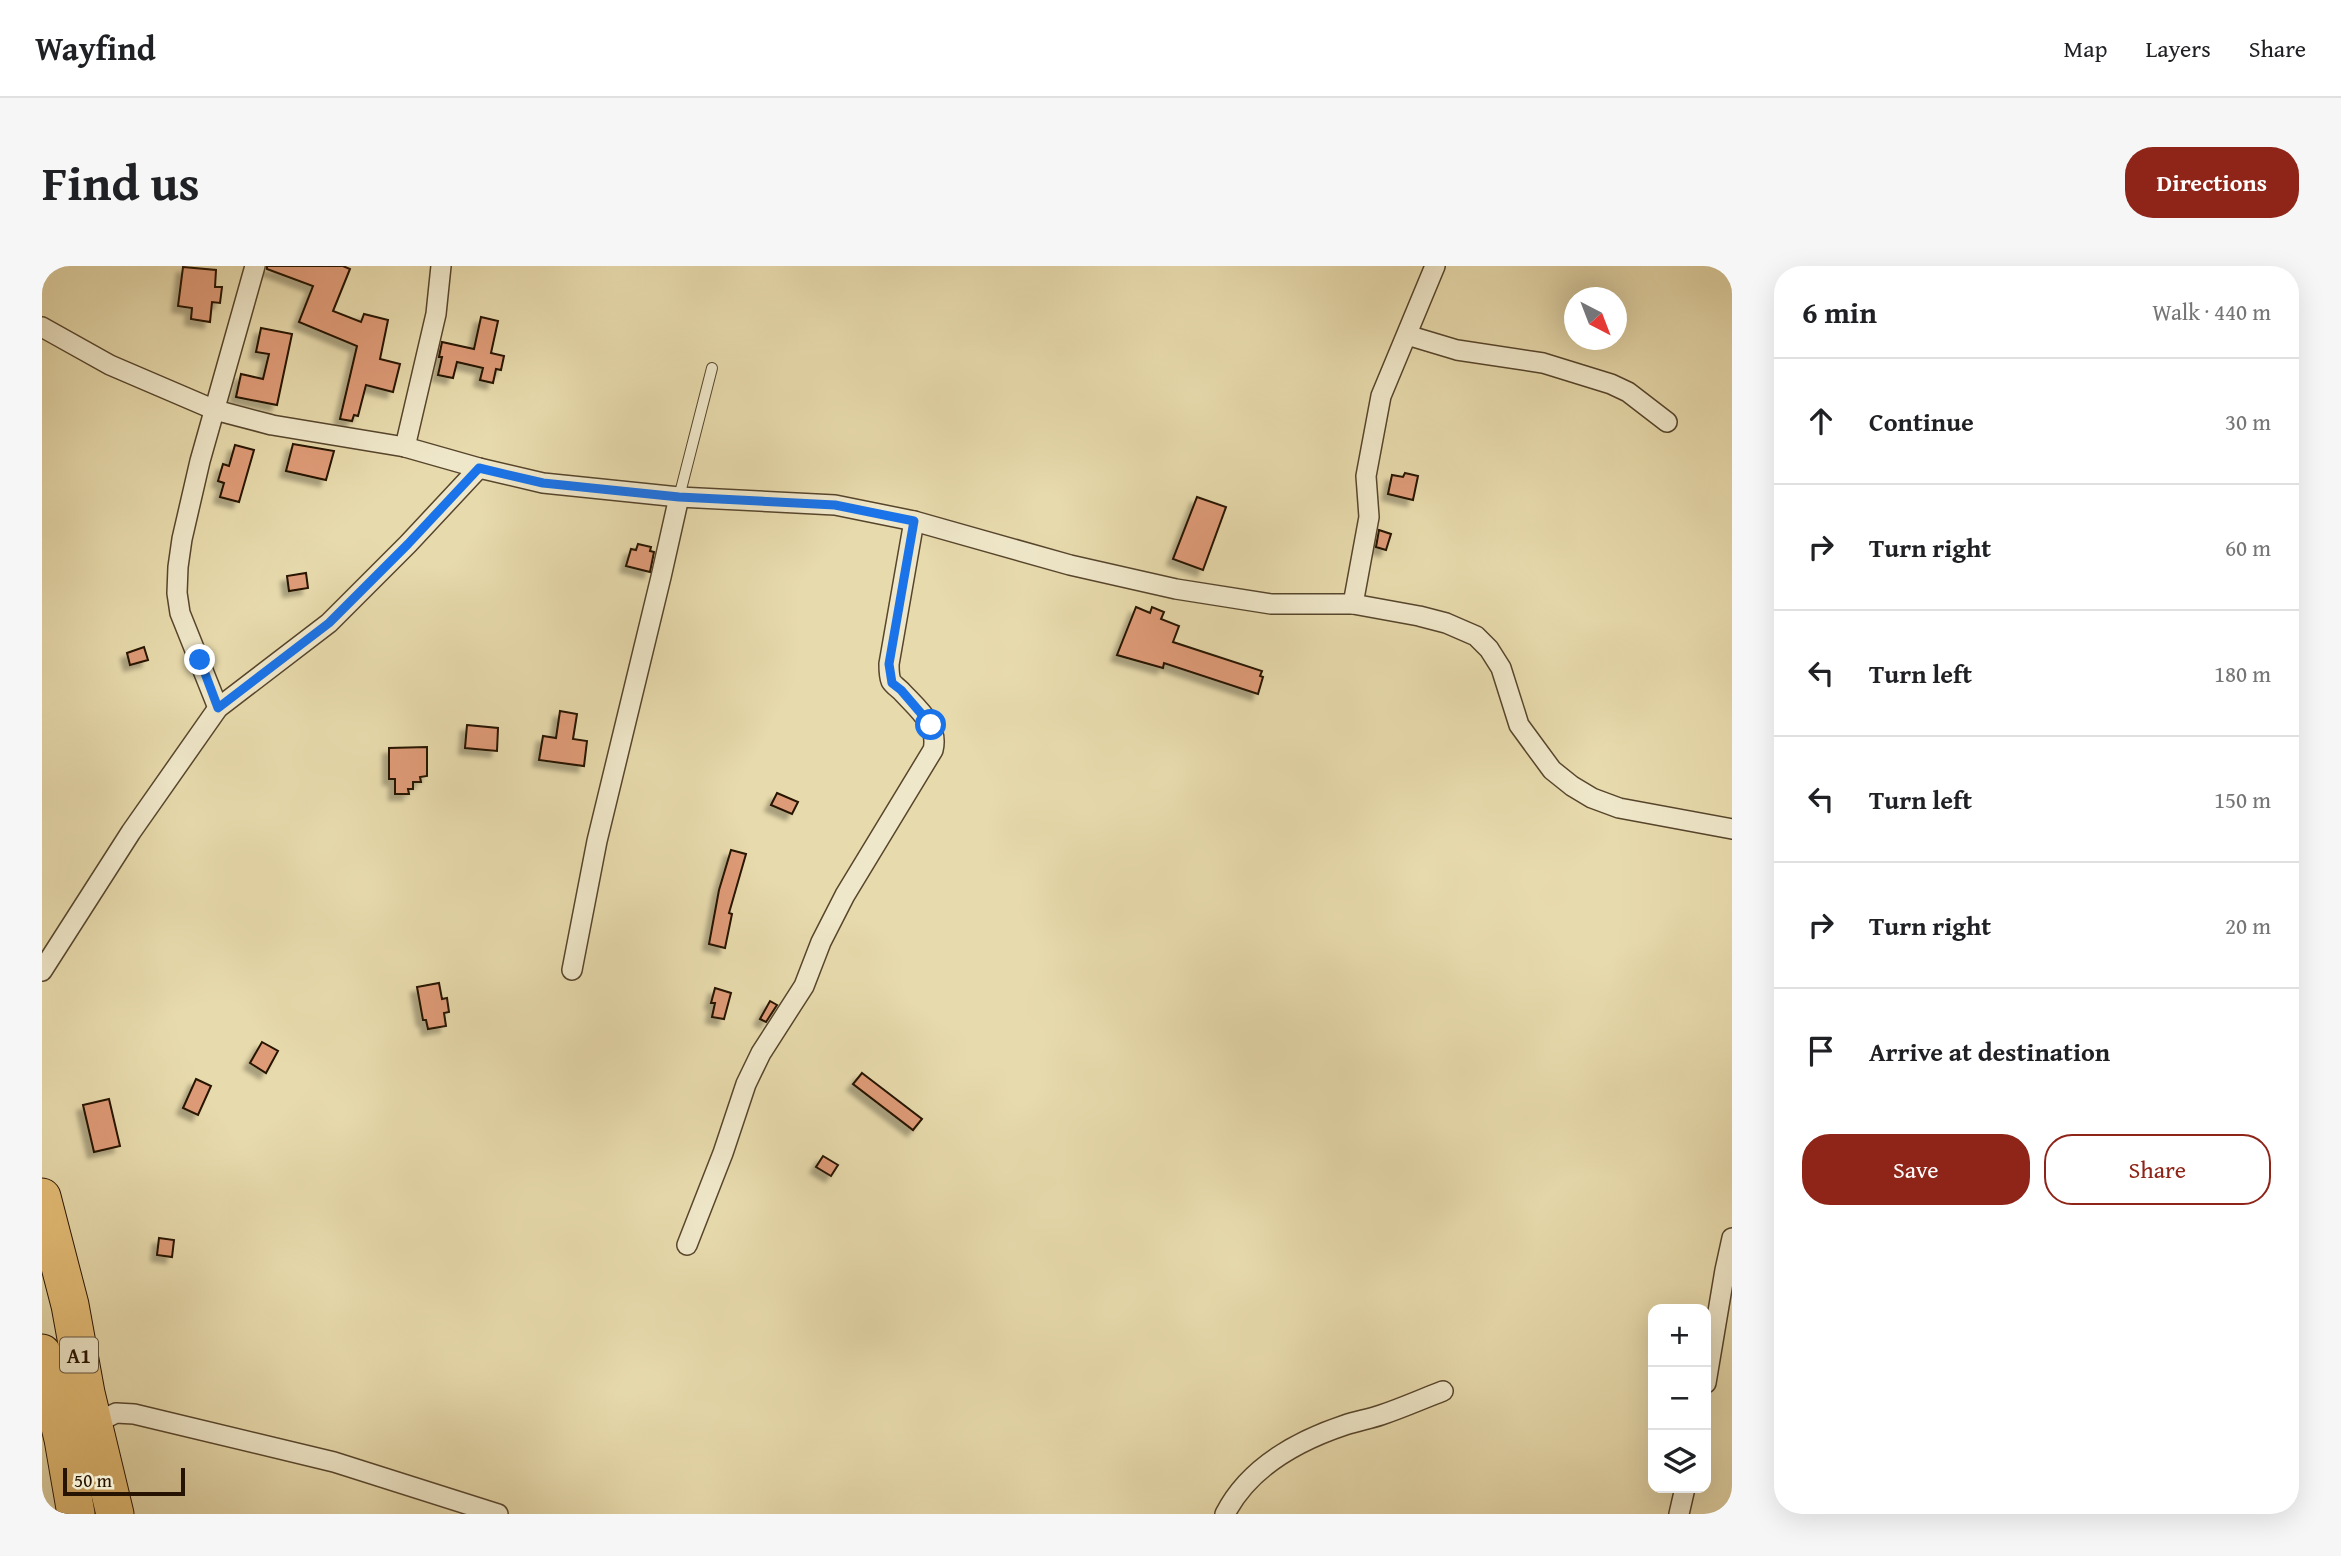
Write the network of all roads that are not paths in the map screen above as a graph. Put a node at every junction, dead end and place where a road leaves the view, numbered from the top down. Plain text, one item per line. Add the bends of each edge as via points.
1 (255, 266) edge
2 (441, 266) edge
3 (1435, 266) edge
4 (42, 327) edge
5 (1407, 335) junction
6 (712, 368) dead end
7 (215, 410) junction
8 (1667, 422) dead end
9 (405, 447) junction
10 (479, 468) junction
11 (679, 497) junction
12 (914, 521) junction
13 (1353, 604) junction
14 (218, 708) junction
15 (1732, 829) edge
16 (572, 970) dead end
17 (42, 971) edge
18 (42, 1197) edge
19 (1732, 1238) edge
20 (687, 1245) dead end
21 (42, 1353) edge
22 (1709, 1367) edge
23 (1443, 1391) dead end
24 (66, 1437) edge
25 (1684, 1493) edge
26 (76, 1514) edge
27 (115, 1514) edge
28 (498, 1514) edge
29 (1225, 1514) edge
30 (1679, 1514) edge

1 - 7 street
2 - 9 street via 436,314
3 - 5 street
4 - 7 street via 110,365
5 - 8 street via 1457,350 1543,363 1611,384
5 - 13 street via 1381,396 1366,476 1369,517
6 - 11 lane
7 - 9 street via 272,425
7 - 14 street via 182,539 177,593 180,613
9 - 10 street
10 - 11 street via 543,483
10 - 14 street via 329,623
11 - 12 street via 835,505
11 - 16 street via 597,841
12 - 13 street via 1176,589 1271,604
12 - 20 street via 889,673 892,683 931,725 933,750 845,895 804,986 761,1053
13 - 15 street via 1446,623 1476,636 1501,668 1518,725 1533,747 1552,770 1592,798 1619,808
14 - 17 street
18 - 24 highway, A1 via 70,1305
19 - 22 street
21 - 24 highway, A1
23 - 29 street via 1297,1443 1265,1466
24 - 26 highway, A1
24 - 27 highway, A1
24 - 28 street via 116,1413 134,1414 334,1462
25 - 30 street

